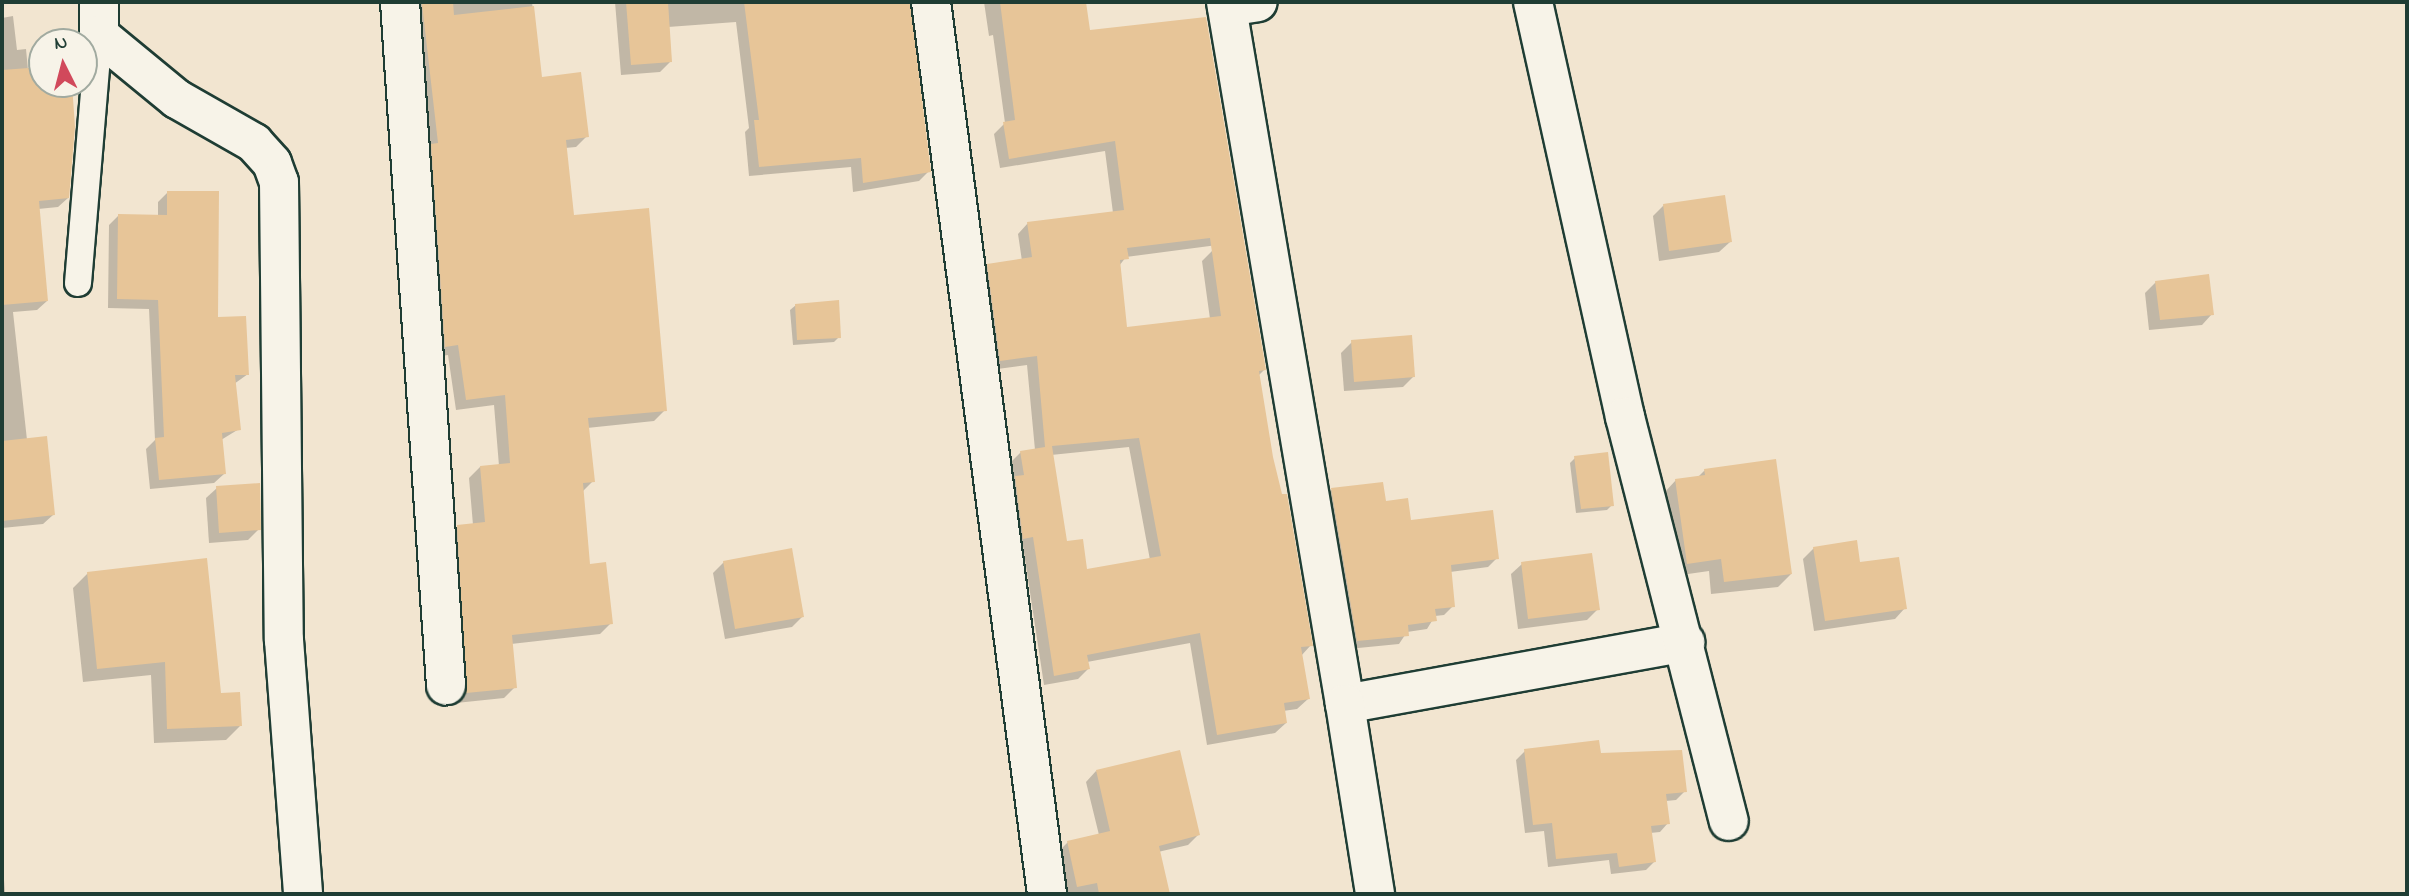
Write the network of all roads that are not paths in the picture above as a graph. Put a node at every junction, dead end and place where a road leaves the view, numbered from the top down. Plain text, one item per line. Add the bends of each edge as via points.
1 (400, 2) edge
2 (930, 2) edge
3 (1533, 2) edge
4 (1237, 4) edge
5 (99, 18) edge
6 (78, 283) dead end
7 (1685, 642) junction
8 (446, 685) dead end
9 (1345, 704) junction
10 (1728, 821) dead end
11 (303, 894) edge
12 (1047, 894) edge
13 (1375, 894) edge

1 - 8 street
2 - 12 street
3 - 7 street via 1594,287 1651,525
4 - 9 street
5 - 6 lane
5 - 11 street via 177,99 254,143 272,163 279,183 284,627
7 - 9 street
7 - 10 street
9 - 13 street

